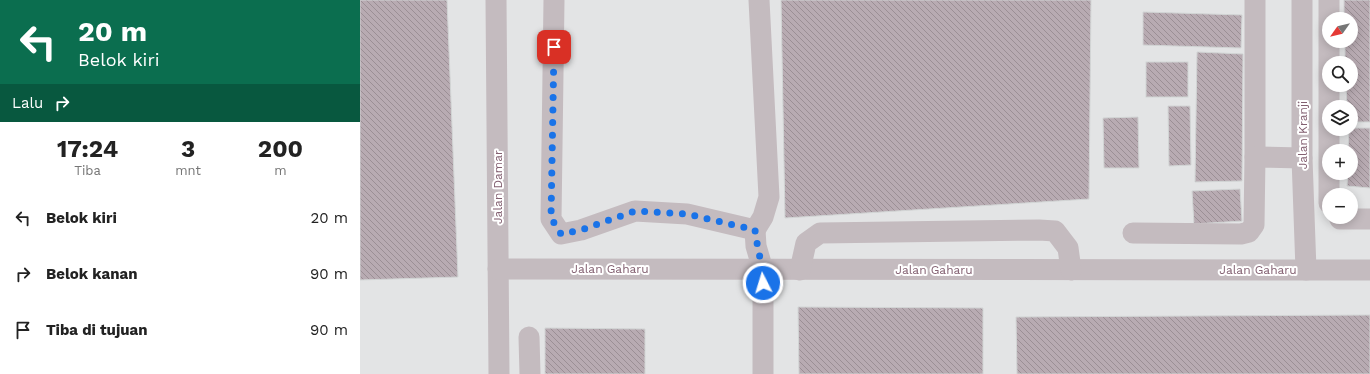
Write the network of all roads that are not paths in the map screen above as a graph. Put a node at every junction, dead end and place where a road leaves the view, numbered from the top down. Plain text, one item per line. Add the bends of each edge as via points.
1 (496, 0) edge
2 (554, 0) edge
3 (759, 0) edge
4 (1255, 0) edge
5 (1302, 0) edge
6 (1329, 0) edge
7 (1255, 157) junction
8 (1302, 158) junction
9 (1329, 188) edge
10 (1358, 220) edge
11 (1370, 220) edge
12 (755, 230) junction
13 (1133, 233) dead end
14 (498, 269) junction
15 (763, 270) junction
16 (800, 270) junction
17 (1071, 270) junction
18 (1306, 270) junction
19 (1370, 270) edge
20 (529, 337) dead end
21 (499, 374) edge
22 (530, 374) edge
23 (763, 374) edge

1 - 14 street, Jalan Damar
2 - 12 street via 551,218 561,234 581,230 635,211 687,214
3 - 12 street via 768,197 763,217
4 - 7 street
5 - 8 street, Jalan Kranji
6 - 9 street
7 - 8 street
7 - 13 street via 1254,225 1249,232
8 - 18 street, Jalan Kranji
10 - 11 street
12 - 15 street via 756,246
14 - 15 street, Jalan Gaharu
14 - 21 street, Jalan Damar
15 - 16 street, Jalan Gaharu
15 - 23 street
16 - 17 street, Jalan Gaharu
16 - 17 street via 806,244 820,233 1040,230 1055,231 1068,248
17 - 18 street, Jalan Gaharu
18 - 19 street, Jalan Gaharu
20 - 22 street

